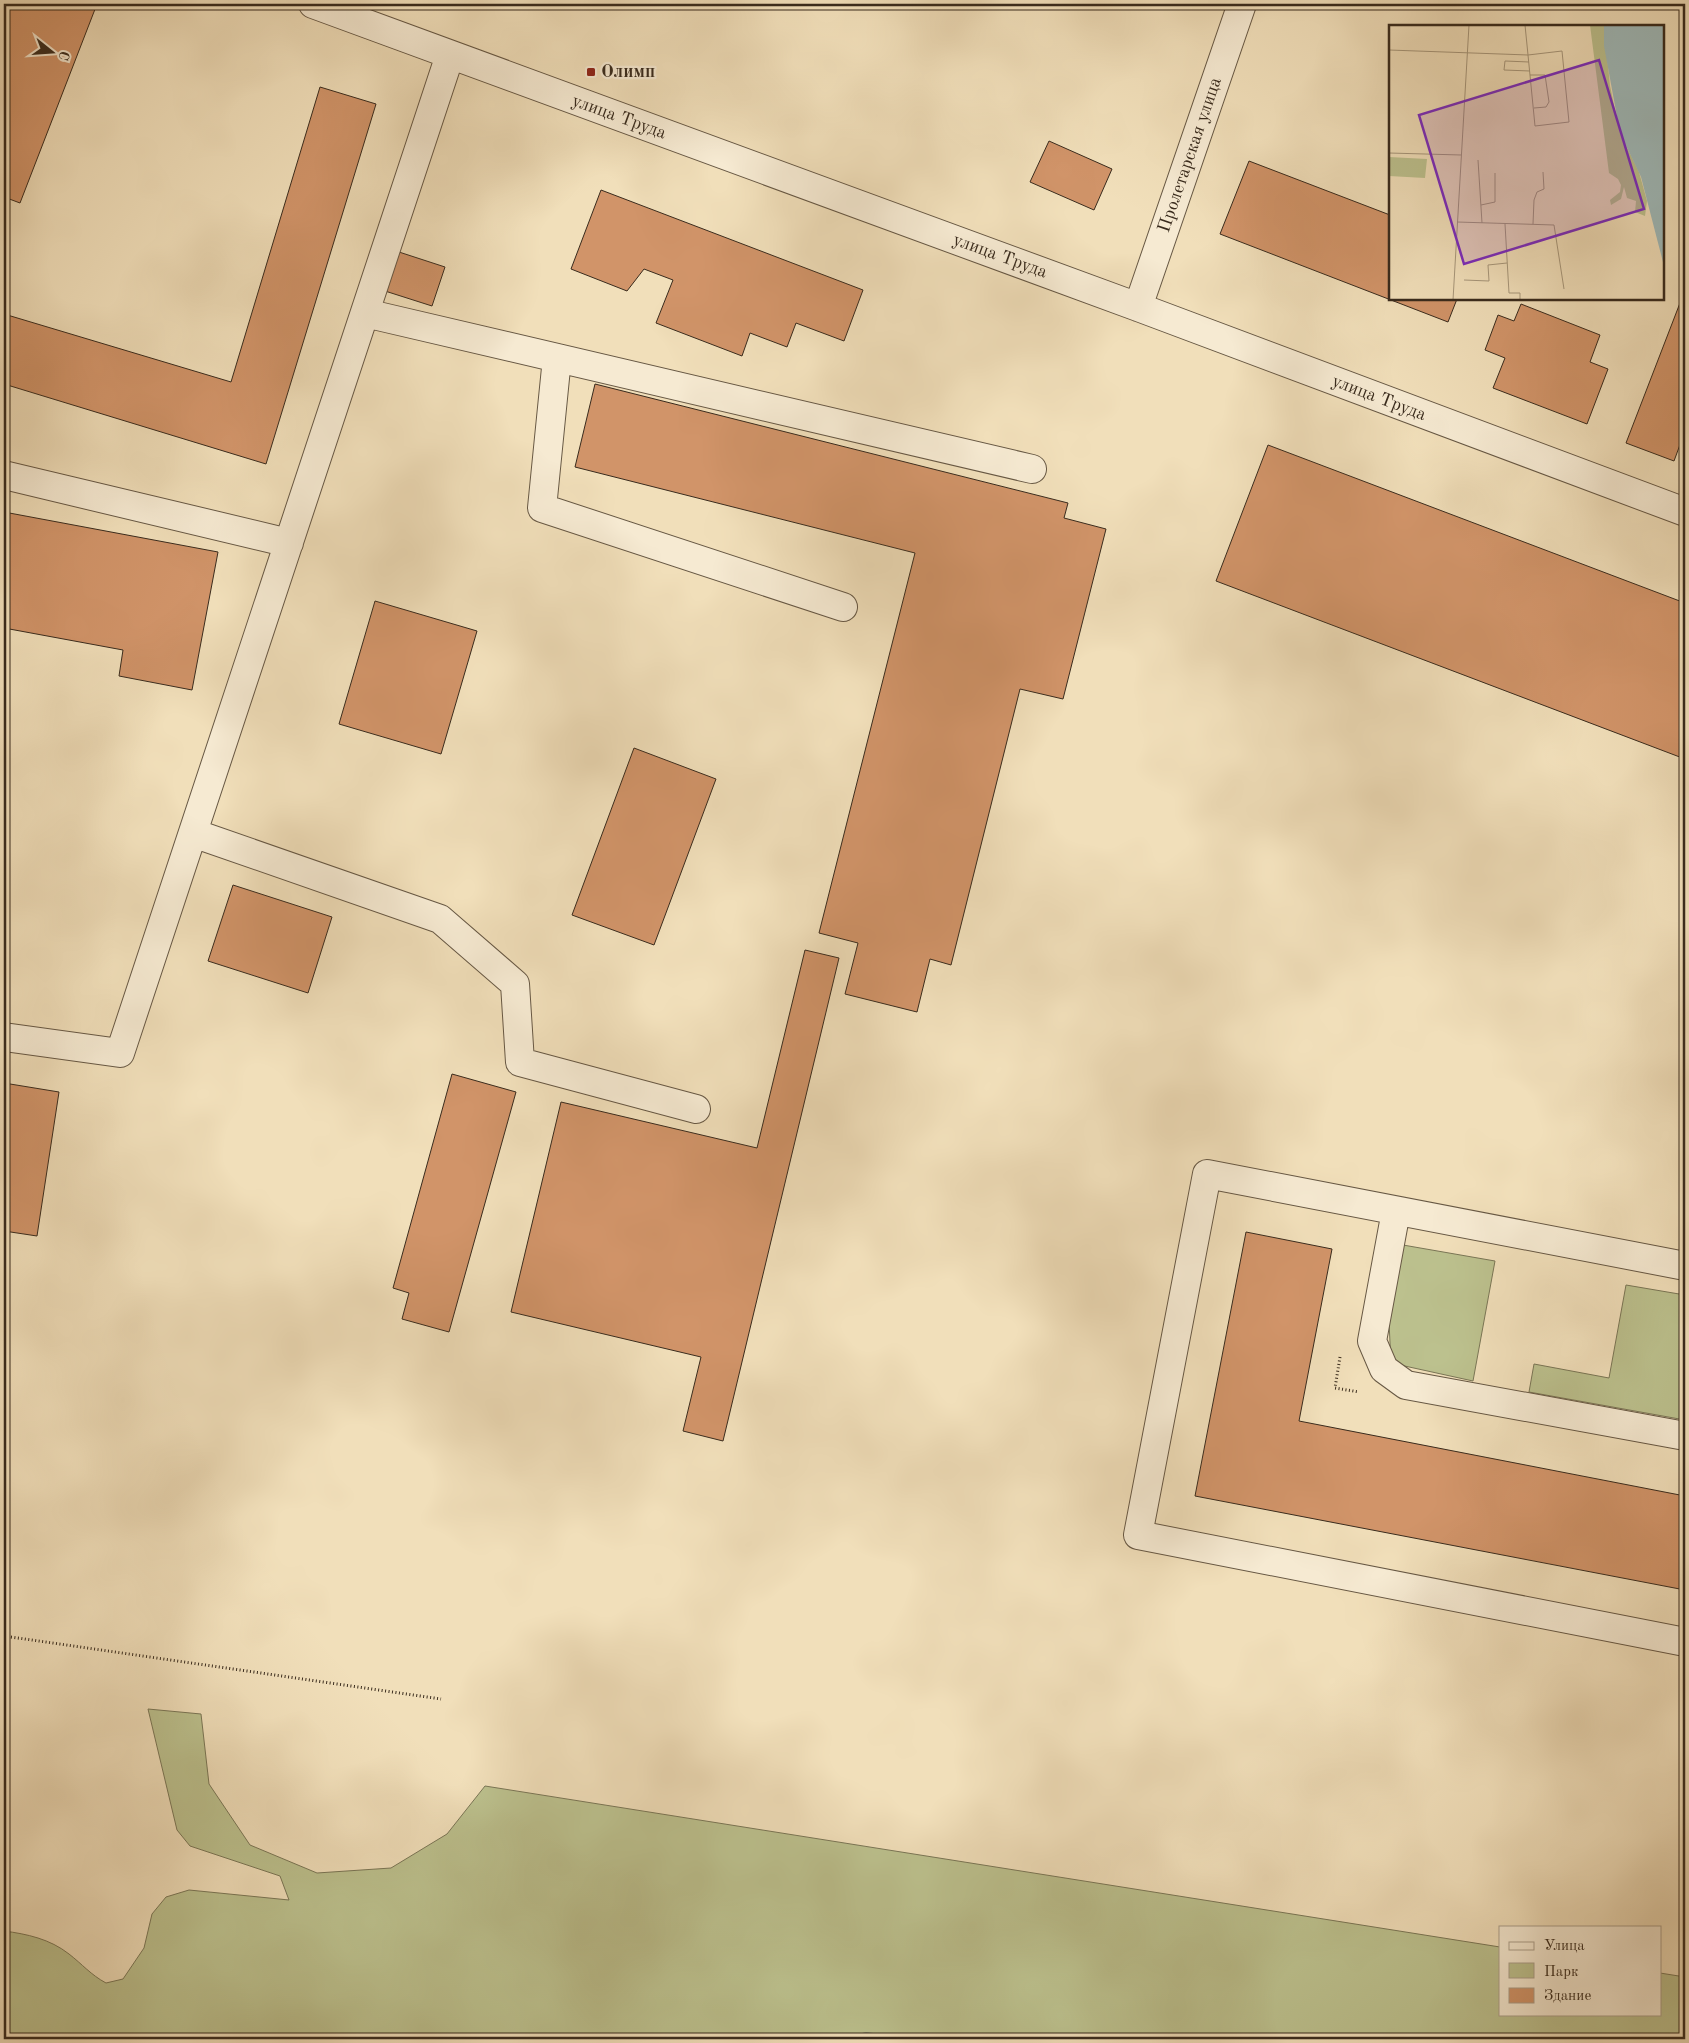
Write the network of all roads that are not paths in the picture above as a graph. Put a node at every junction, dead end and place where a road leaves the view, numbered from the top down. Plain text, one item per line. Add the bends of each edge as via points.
1 (313, 4) edge
2 (1242, 4) edge
3 (450, 55) junction
4 (1138, 307) junction
5 (365, 313) junction
6 (557, 358) junction
7 (1032, 469) dead end
8 (4, 475) edge
9 (1685, 512) edge
10 (289, 544) junction
11 (843, 607) dead end
12 (193, 833) junction
13 (4, 1036) edge
14 (696, 1109) dead end
15 (1396, 1211) junction
16 (1685, 1266) edge
17 (1685, 1436) edge
18 (1685, 1642) edge

1 - 3 street, улица Труда
2 - 4 street, Пролетарская улица
3 - 4 street, улица Труда
3 - 5 street
4 - 9 street, улица Труда
5 - 6 street
5 - 10 street
6 - 7 street
6 - 11 street via 542,508
8 - 10 street
10 - 12 street
12 - 13 street via 120,1053
12 - 14 street via 440,919 515,984 520,1062
15 - 16 street
15 - 17 street via 1372,1341 1384,1369 1406,1385
15 - 18 street via 1207,1174 1138,1535

